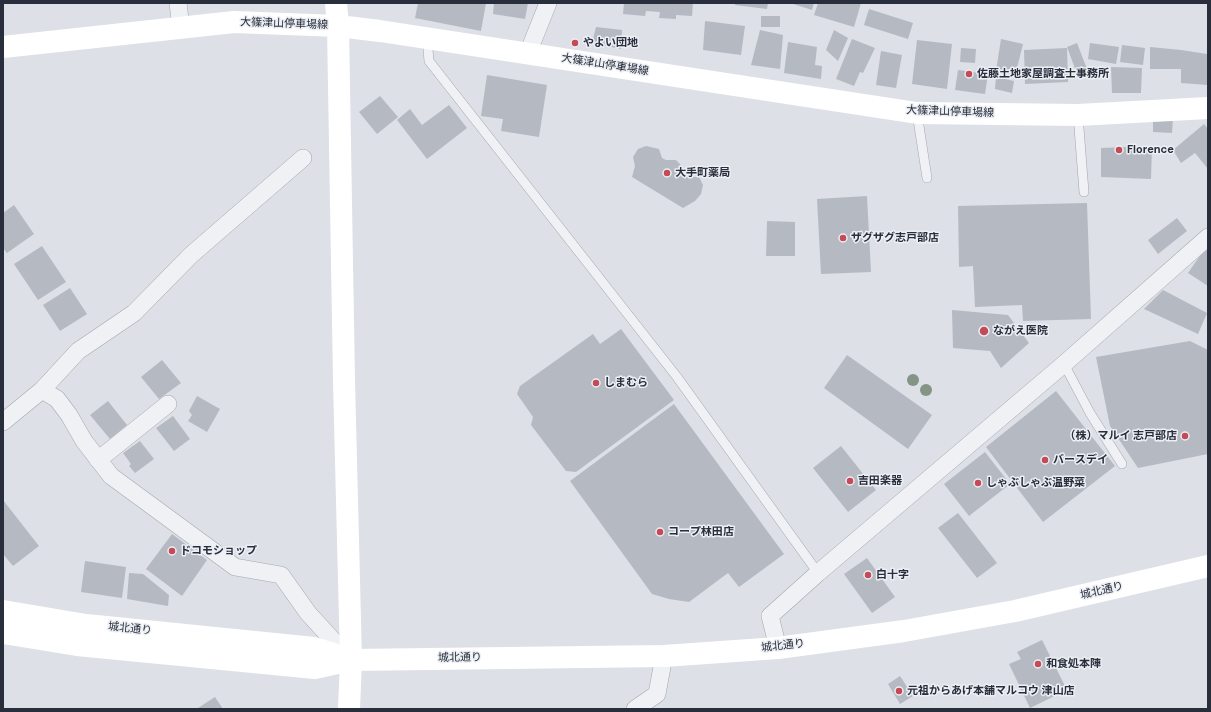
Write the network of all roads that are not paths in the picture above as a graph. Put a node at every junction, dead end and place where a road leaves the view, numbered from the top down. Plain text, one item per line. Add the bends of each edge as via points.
1 (178, 3) edge
2 (336, 3) edge
3 (548, 3) edge
4 (338, 26) junction
5 (181, 28) junction
6 (428, 38) junction
7 (3, 47) edge
8 (528, 53) junction
9 (1208, 108) edge
10 (917, 113) junction
11 (1078, 115) junction
12 (303, 158) dead end
13 (927, 178) dead end
14 (1084, 192) dead end
15 (1208, 237) edge
16 (1064, 364) junction
17 (42, 390) junction
18 (168, 404) dead end
19 (3, 422) edge
20 (98, 460) junction
21 (1122, 464) dead end
22 (1208, 566) edge
23 (818, 573) junction
24 (3, 611) edge
25 (3, 633) edge
26 (778, 648) junction
27 (664, 656) junction
28 (351, 660) junction
29 (349, 709) edge
30 (635, 709) edge

1 - 5 street
2 - 4 street
3 - 8 street
4 - 5 street, 大篠津山停車場線 via 234,22
4 - 6 street, 大篠津山停車場線
4 - 28 street
5 - 7 street, 大篠津山停車場線
6 - 8 street, 大篠津山停車場線
6 - 23 lane via 429,61 677,376
8 - 10 street, 大篠津山停車場線
9 - 11 street, 大篠津山停車場線
10 - 11 street, 大篠津山停車場線
10 - 13 lane
11 - 14 lane
12 - 17 street via 191,255 134,313 78,351
15 - 16 street
16 - 21 lane via 1090,413
16 - 23 street
17 - 19 street
17 - 20 street via 57,399
18 - 20 street
20 - 28 street via 111,476 235,567 281,575 308,613
22 - 26 street, 城北通り via 1015,611 904,631
23 - 26 street via 770,616
24 - 28 street, 城北通り via 86,625 314,648
25 - 28 street, 城北通り via 77,645 315,668
26 - 27 street, 城北通り
27 - 28 street, 城北通り
27 - 30 street via 657,694
28 - 29 street

